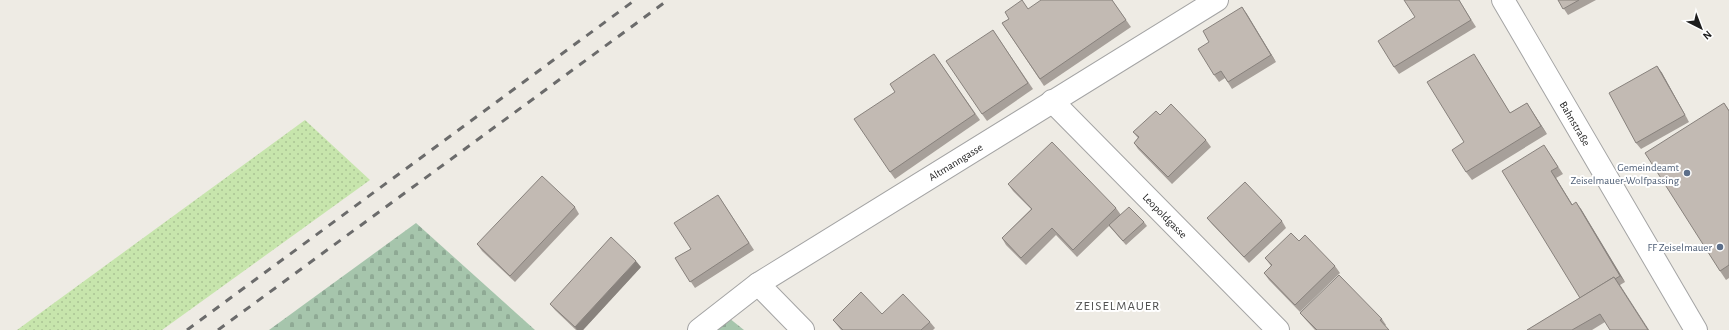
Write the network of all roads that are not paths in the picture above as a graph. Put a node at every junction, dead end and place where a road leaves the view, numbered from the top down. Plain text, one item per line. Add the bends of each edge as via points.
1 (1217, 0) edge
2 (1503, 0) edge
3 (1052, 101) junction
4 (758, 284) junction
5 (699, 330) edge
6 (803, 330) edge
7 (1278, 330) edge
8 (1696, 330) edge

1 - 3 street, Altmanngasse
2 - 8 street, Bahnstraße
3 - 4 street, Altmanngasse
3 - 7 street, Leopoldgasse
4 - 5 street, Altmanngasse
4 - 6 street

